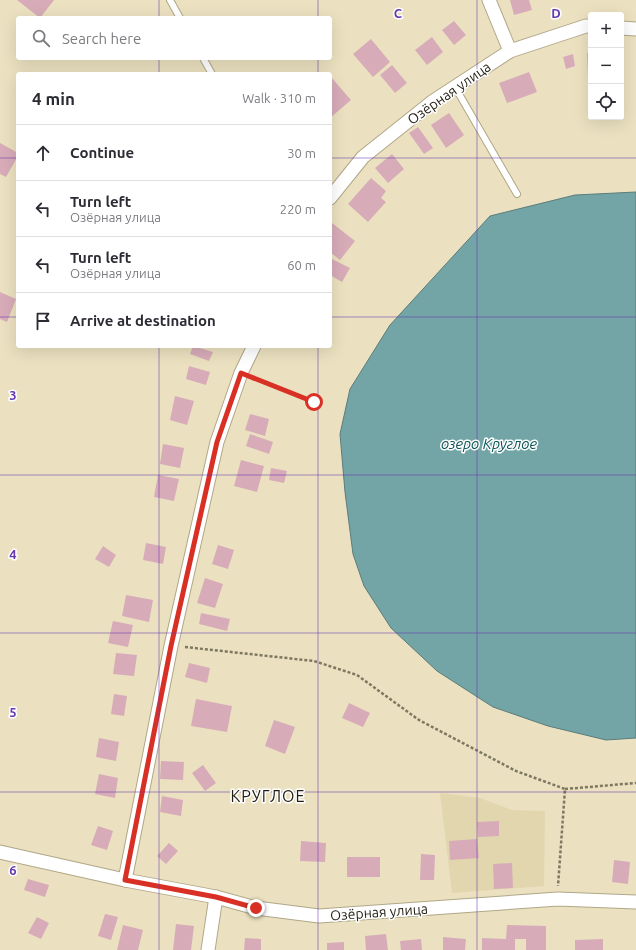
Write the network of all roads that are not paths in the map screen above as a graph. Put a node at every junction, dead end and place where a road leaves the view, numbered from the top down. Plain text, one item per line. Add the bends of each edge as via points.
1 (170, 0) edge
2 (489, 0) edge
3 (179, 16) edge
4 (588, 26) edge
5 (624, 28) edge
6 (636, 29) edge
7 (510, 51) junction
8 (204, 60) edge
9 (211, 72) edge
10 (455, 87) junction
11 (516, 194) dead end
12 (332, 196) edge
13 (253, 348) edge
14 (0, 852) edge
15 (125, 880) junction
16 (216, 897) junction
17 (636, 902) edge
18 (208, 950) edge

1 - 3 lane
2 - 7 street
4 - 7 street, Озёрная улица
5 - 6 street
7 - 10 street, Озёрная улица
8 - 9 lane
10 - 11 lane
10 - 12 street, Озёрная улица via 363,157
13 - 15 street via 241,373 217,442 171,646
14 - 15 street, Озёрная улица
15 - 16 street, Озёрная улица
16 - 17 street, Озёрная улица via 256,908 320,916 558,899
16 - 18 street

